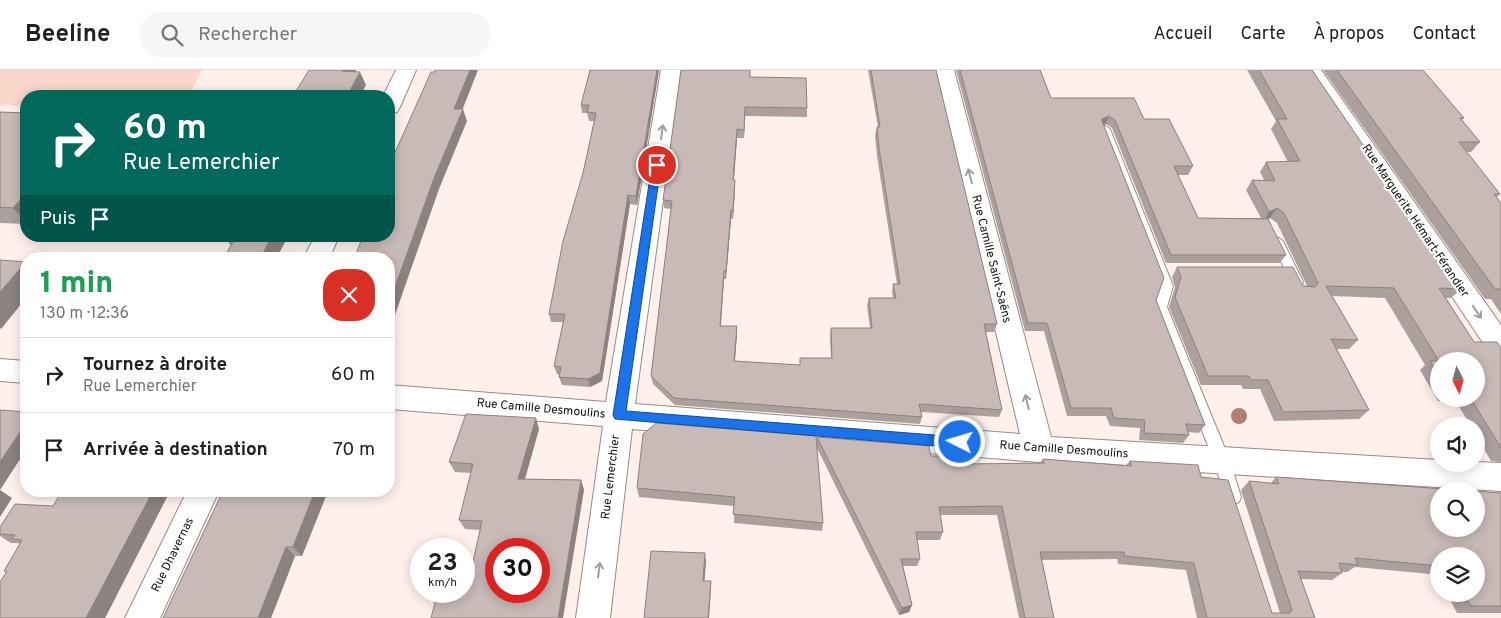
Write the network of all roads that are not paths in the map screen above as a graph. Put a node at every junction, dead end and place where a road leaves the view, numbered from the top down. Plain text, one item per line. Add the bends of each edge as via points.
1 (406, 70) edge
2 (671, 70) edge
3 (944, 70) edge
4 (1311, 70) edge
5 (395, 94) edge
6 (1105, 129) edge
7 (1273, 232) edge
8 (1273, 270) edge
9 (1291, 270) junction
10 (1302, 292) edge
11 (1501, 347) edge
12 (0, 370) edge
13 (20, 372) edge
14 (395, 397) edge
15 (619, 415) junction
16 (1040, 449) junction
17 (1222, 461) junction
18 (1501, 477) edge
19 (200, 497) edge
20 (1239, 516) edge
21 (142, 618) edge
22 (593, 618) edge

1 - 5 street
15 -> 2 street, Rue Lemerchier
16 -> 3 street, Rue Camille Saint-Saëns
4 -> 11 street, Rue Marguerite Hémart-Férandier
6 - 17 lane via 1166,270 1167,286 1160,307
7 - 9 lane
8 - 9 lane
9 - 10 lane
12 - 13 street
14 - 15 street, Rue Camille Desmoulins
15 - 16 street, Rue Camille Desmoulins
22 -> 15 street, Rue Lemerchier
16 - 17 street, Rue Camille Desmoulins
17 - 18 street, Rue Camille Desmoulins
17 - 20 lane
19 - 21 street, Rue Dhavernas

